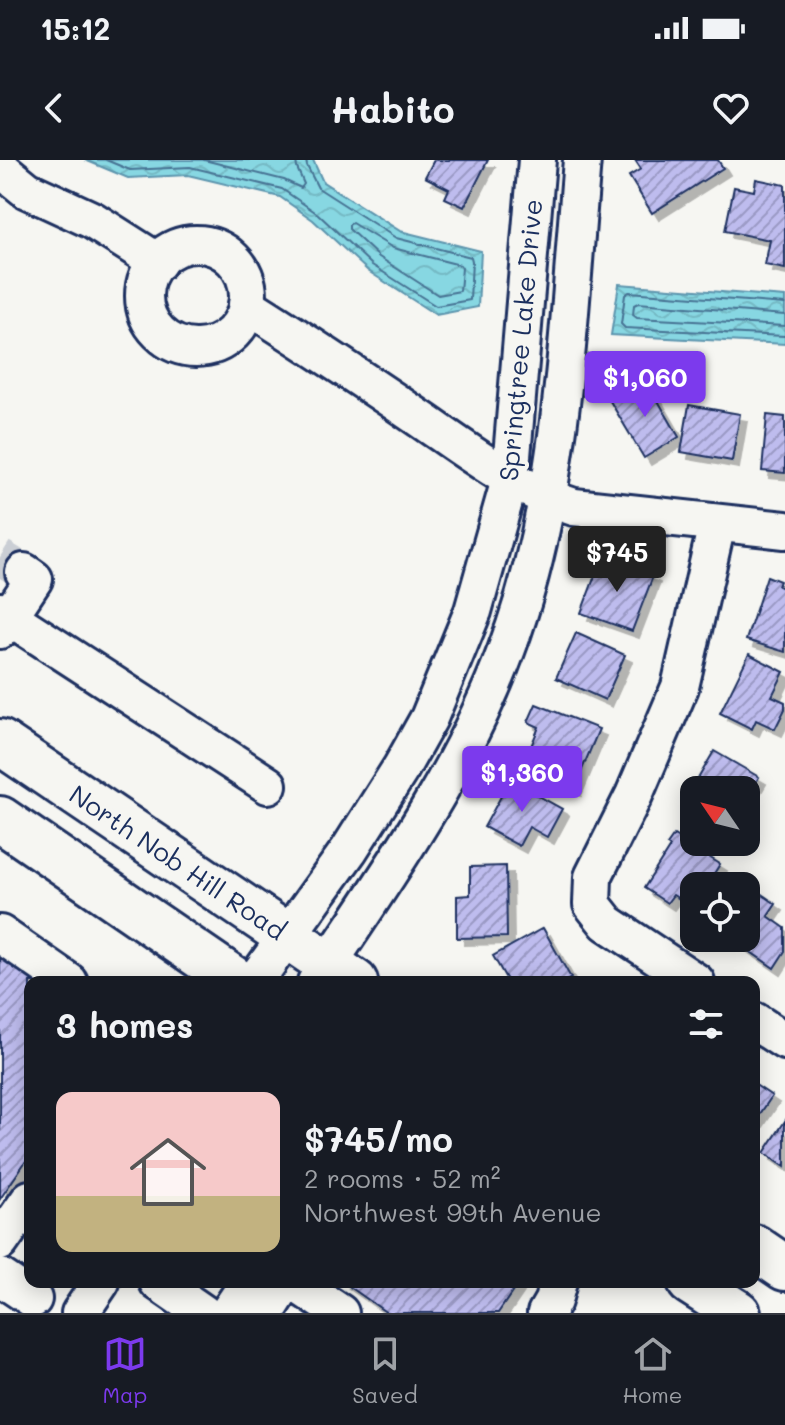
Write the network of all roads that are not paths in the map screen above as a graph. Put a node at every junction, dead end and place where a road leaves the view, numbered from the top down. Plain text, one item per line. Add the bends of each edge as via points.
1 (537, 160) edge
2 (582, 160) edge
3 (0, 168) edge
4 (158, 262) junction
5 (247, 305) junction
6 (510, 480) junction
7 (547, 499) junction
8 (717, 524) junction
9 (785, 530) edge
10 (24, 572) dead end
11 (3, 619) edge
12 (0, 742) edge
13 (268, 785) dead end
14 (0, 819) edge
15 (0, 934) edge
16 (287, 935) junction
17 (60, 976) edge
18 (229, 976) edge
19 (258, 976) edge
20 (333, 976) edge
21 (687, 976) edge
22 (760, 1025) edge
23 (785, 1041) edge
24 (24, 1208) edge
25 (0, 1242) edge
26 (760, 1251) edge
27 (785, 1268) edge
28 (0, 1277) edge
29 (96, 1288) edge
30 (245, 1288) edge
31 (282, 1288) edge
32 (303, 1288) edge
33 (556, 1288) edge
34 (699, 1288) edge
35 (161, 1295) edge
36 (34, 1298) edge
37 (80, 1313) edge
38 (203, 1313) edge
39 (228, 1313) edge
40 (266, 1313) edge
41 (340, 1313) edge
42 (546, 1313) edge
43 (738, 1313) edge

1 - 6 street, Springtree Lake Drive
2 - 7 street, Springtree Lake Drive
3 - 4 street via 27,190 92,220
4 - 5 street via 192,244 225,252 245,278
4 - 5 street via 145,286 144,303 159,333 173,343 190,348 224,341 237,329
5 - 6 street
6 - 7 street
6 - 16 street, Springtree Lake Drive via 473,611 429,718 349,850
7 - 8 street
7 - 20 street, Springtree Lake Drive via 507,649 475,724
8 - 9 street
8 - 21 street via 680,687 593,877 592,904 607,923
10 - 11 street via 34,579
11 - 13 street
12 - 16 main road, North Nob Hill Road
14 - 18 main road
15 - 17 street
16 - 19 street, Springtree Lake Drive
16 - 20 main road, North Nob Hill Road
22 - 23 street
24 - 25 street
26 - 27 main road
28 - 36 street
29 - 37 street
30 - 39 street
31 - 40 street
32 - 41 street
33 - 42 street
34 - 43 main road
35 - 38 street

